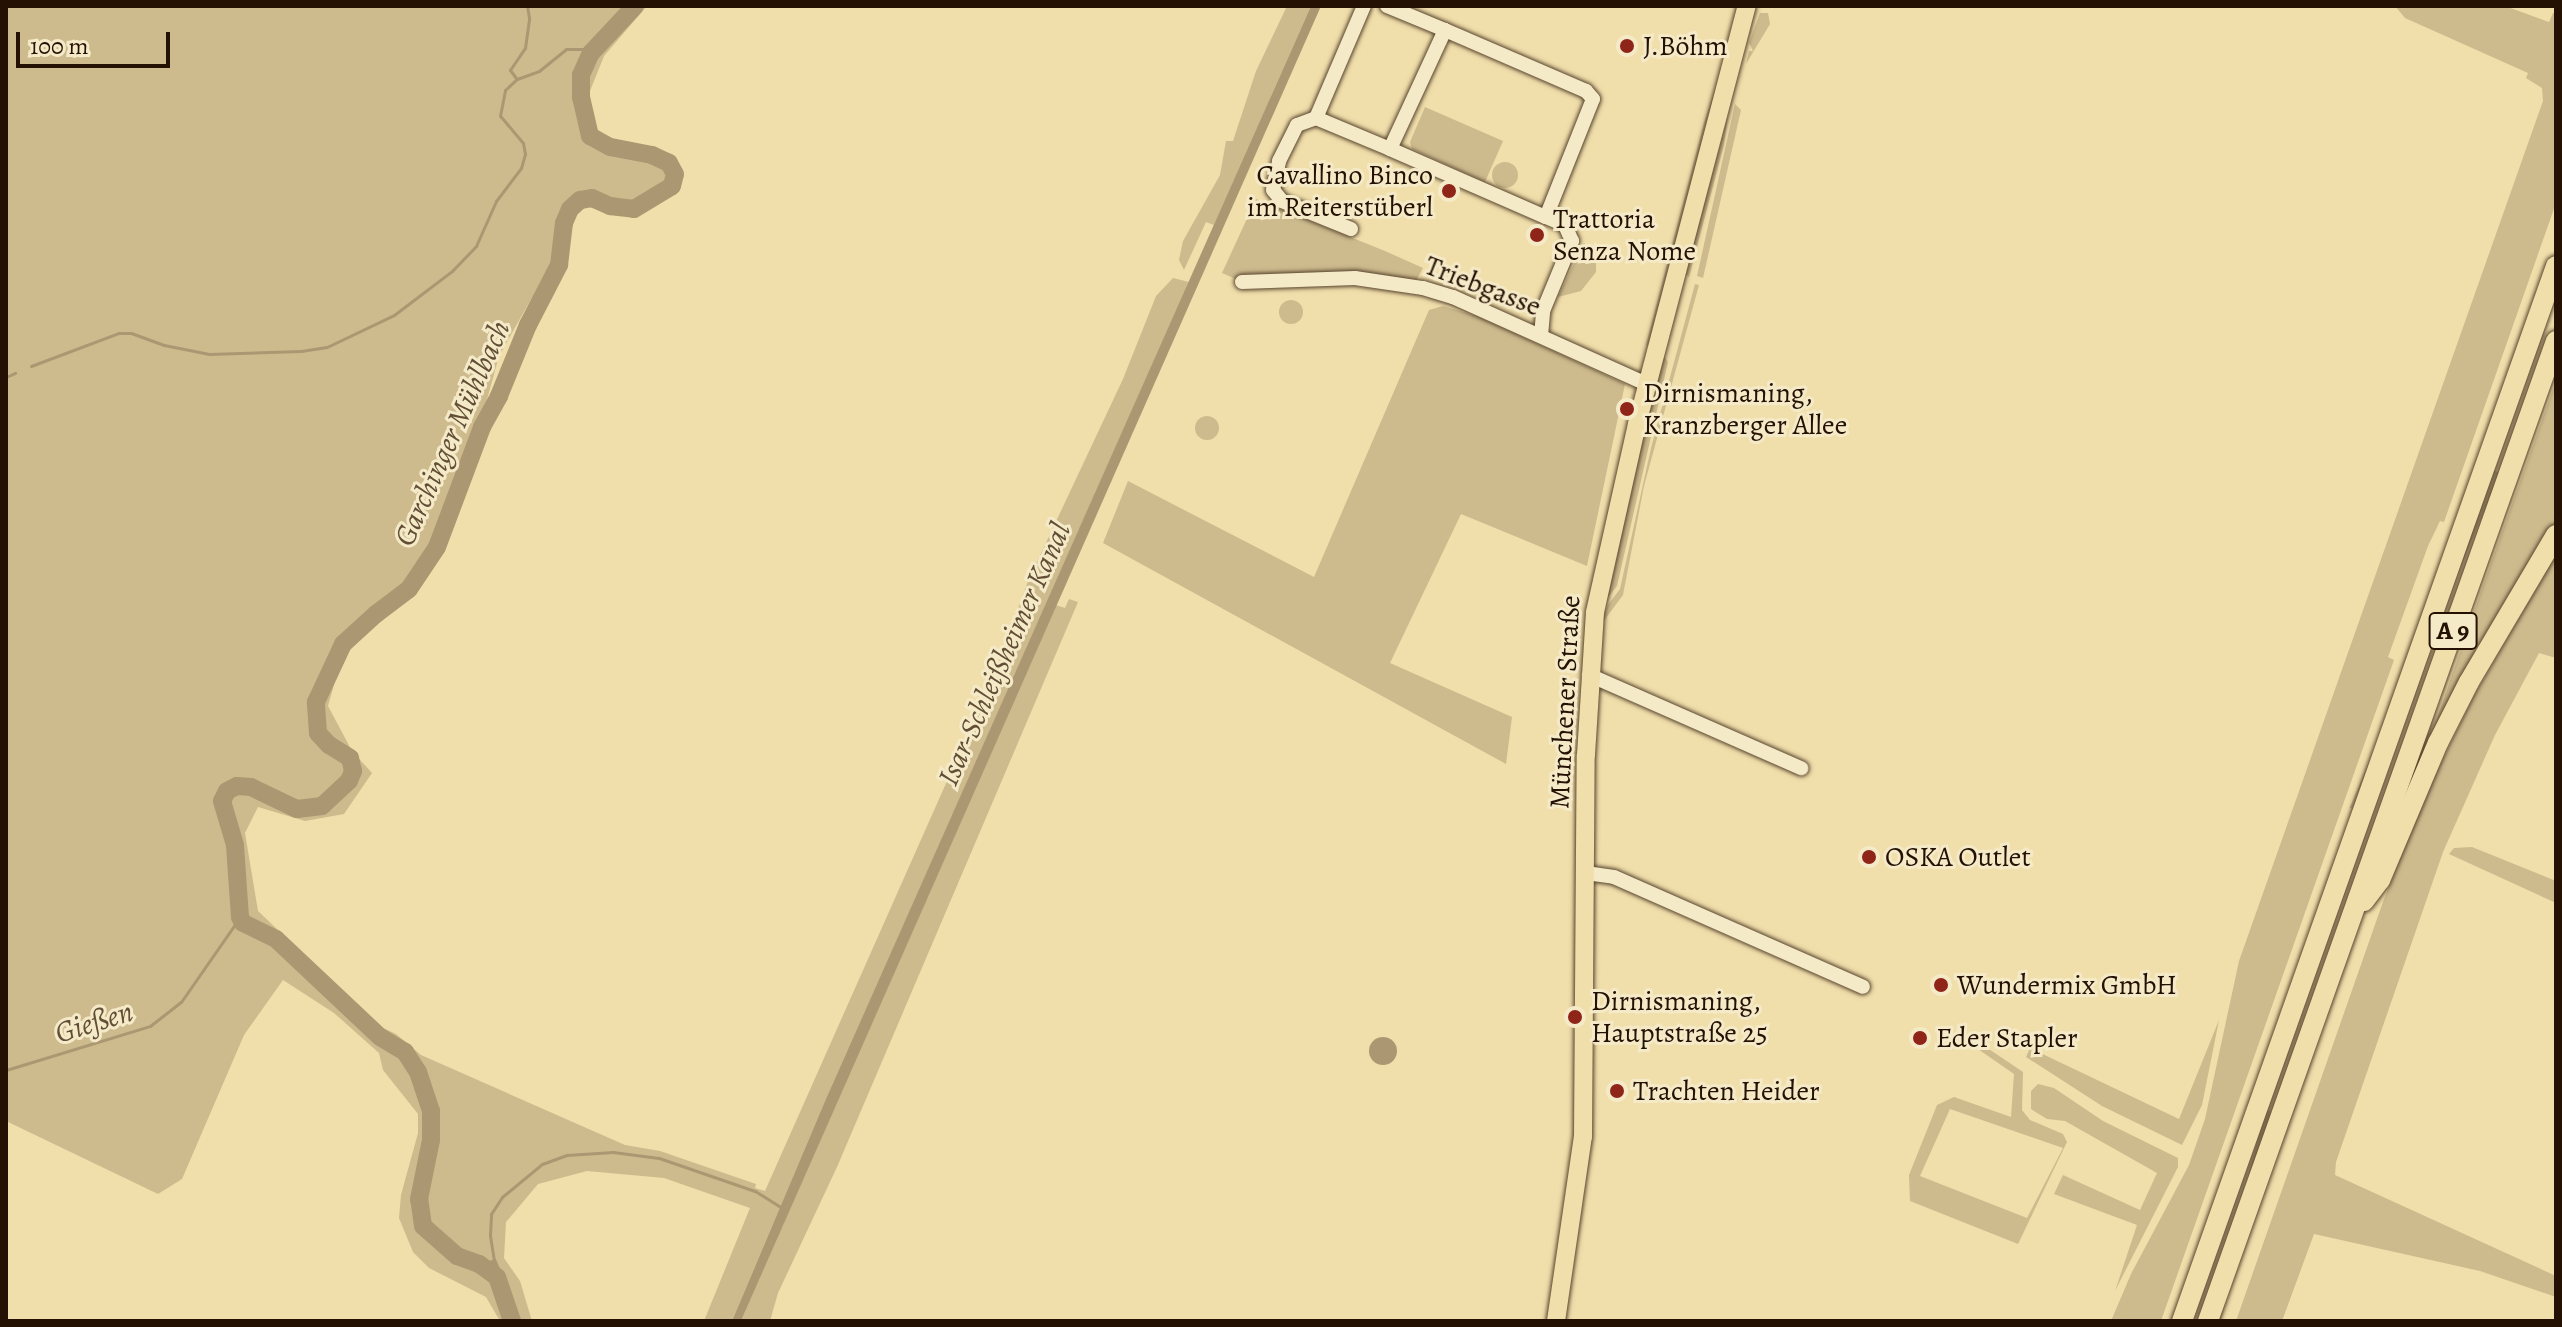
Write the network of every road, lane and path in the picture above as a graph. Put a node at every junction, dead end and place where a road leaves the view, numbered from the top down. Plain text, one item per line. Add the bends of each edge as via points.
1 (1364, 6) edge
2 (1387, 6) edge
3 (1747, 6) edge
4 (1445, 30) junction
5 (1316, 118) junction
6 (1390, 149) junction
7 (1546, 217) junction
8 (1351, 229) dead end
9 (2556, 266) edge
10 (1242, 282) dead end
11 (1541, 336) junction
12 (2556, 341) edge
13 (1647, 384) junction
14 (2556, 535) edge
15 (1594, 678) junction
16 (1801, 768) dead end
17 (1586, 873) junction
18 (2350, 921) junction
19 (1863, 987) dead end
20 (1556, 1321) edge
21 (2182, 1321) edge
22 (2208, 1321) edge

1 - 5 street
2 - 4 street
3 - 13 main road, Münchener Straße
4 - 6 street
4 - 7 street via 1586,91 1593,99
5 - 6 street
5 - 8 street via 1297,125 1279,161 1273,190 1282,201
6 - 7 street
7 - 11 street via 1565,225 1572,241 1543,311
9 - 21 highway, A 9
10 - 11 street, Triebgasse via 1355,278 1423,288
11 - 13 street, Triebgasse
12 - 18 highway, A 9
13 - 15 main road, Münchener Straße via 1604,556
14 - 18 highway via 2469,682 2380,880
15 - 16 street
15 - 17 main road, Münchener Straße
17 - 19 street via 1614,877
17 - 20 main road, Münchener Straße via 1583,1137
18 - 22 highway, A 9

